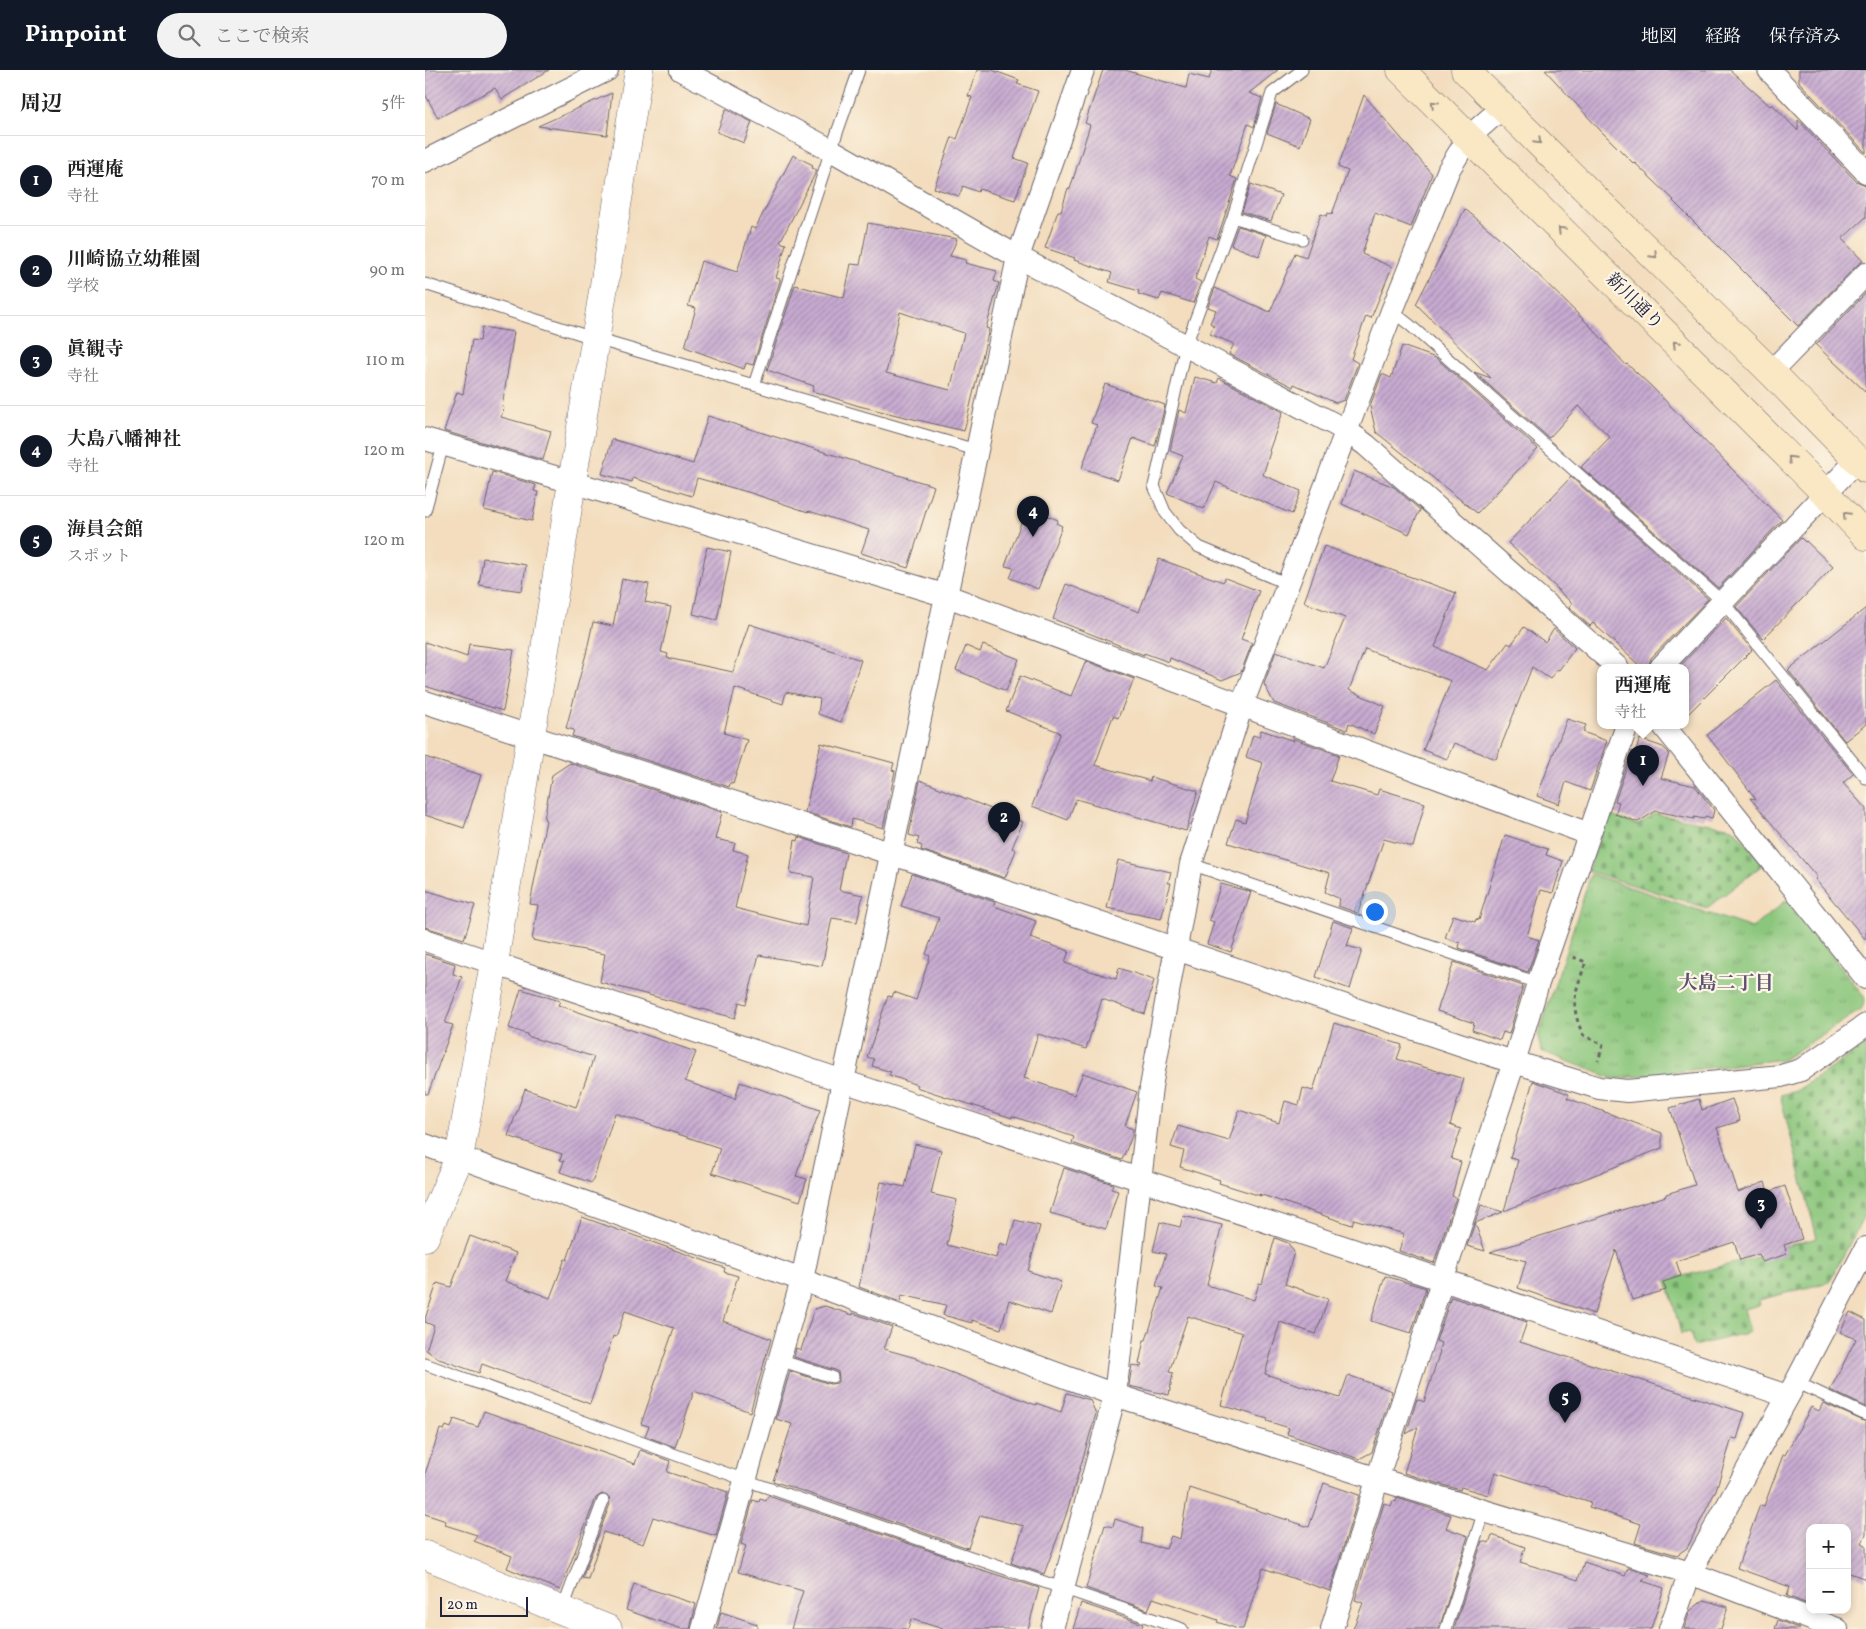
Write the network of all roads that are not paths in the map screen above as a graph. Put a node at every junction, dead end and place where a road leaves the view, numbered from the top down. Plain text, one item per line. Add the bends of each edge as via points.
1 (607, 70) edge
2 (639, 70) edge
3 (681, 70) edge
4 (859, 70) edge
5 (1083, 70) edge
6 (1302, 70) edge
7 (1401, 70) edge
8 (1465, 70) edge
9 (1769, 70) edge
10 (1504, 106) junction
11 (1469, 137) junction
12 (831, 150) junction
13 (425, 161) edge
14 (1866, 172) edge
15 (1233, 217) junction
16 (1302, 239) dead end
17 (1018, 257) junction
18 (1866, 274) edge
19 (425, 284) edge
20 (1392, 312) junction
21 (596, 339) junction
22 (1186, 345) junction
23 (1771, 372) junction
24 (754, 385) junction
25 (1347, 431) junction
26 (434, 442) edge
27 (976, 450) junction
28 (1862, 464) edge
29 (572, 482) junction
30 (1826, 494) junction
31 (425, 511) edge
32 (1866, 536) edge
33 (1288, 584) junction
34 (947, 596) junction
35 (1723, 602) junction
36 (1614, 664) edge
37 (1664, 664) edge
38 (425, 702) edge
39 (1242, 706) junction
40 (1626, 729) edge
41 (1666, 729) edge
42 (529, 736) junction
43 (1866, 778) edge
44 (1589, 834) junction
45 (892, 854) junction
46 (1191, 864) junction
47 (425, 940) edge
48 (1176, 948) junction
49 (493, 963) junction
50 (1866, 978) edge
51 (1538, 982) junction
52 (1866, 1025) edge
53 (1514, 1062) junction
54 (843, 1081) junction
55 (425, 1146) edge
56 (459, 1158) junction
57 (1141, 1178) junction
58 (425, 1237) edge
59 (1866, 1248) edge
60 (802, 1280) junction
61 (1443, 1280) junction
62 (779, 1360) junction
63 (425, 1364) edge
64 (832, 1376) dead end
65 (1792, 1389) junction
66 (1115, 1395) junction
67 (1866, 1415) edge
68 (1378, 1479) junction
69 (745, 1480) junction
70 (603, 1501) dead end
71 (1485, 1511) junction
72 (425, 1555) edge
73 (1690, 1573) junction
74 (1062, 1588) junction
75 (562, 1611) junction
76 (1826, 1627) edge
77 (607, 1629) edge
78 (703, 1629) edge
79 (1052, 1629) edge
80 (1182, 1629) edge
81 (1332, 1629) edge
82 (1446, 1629) edge
83 (1671, 1629) edge

1 - 13 street
2 - 21 street
3 - 12 street
4 - 12 lane
5 - 17 street
6 - 15 lane via 1272,93
11 -> 7 main road, 新川通り
8 - 10 main road
9 - 14 street
10 - 11 street
10 -> 23 main road
11 - 20 street via 1449,169
30 -> 11 main road, 新川通り
12 - 17 street
12 - 24 lane
15 - 16 lane
15 - 22 lane
17 - 22 street
17 - 27 street
18 - 23 street
19 - 21 lane
20 - 25 street
20 - 35 lane
21 - 24 lane
21 - 29 street
22 - 25 street
22 - 33 lane via 1154,486 1161,503 1179,530 1199,547
23 - 28 main road
24 - 27 lane
25 - 33 street
25 - 36 street
26 - 29 street
26 - 31 lane
27 - 34 street
28 - 30 street
29 - 34 street
29 - 42 street
32 -> 30 main road, 新川通り
30 - 35 street
33 - 39 street
34 - 39 street
34 - 45 street
35 - 37 street
35 - 43 lane
38 - 42 street
39 - 44 street
39 - 46 street
40 - 44 street
41 - 50 street
42 - 45 street
42 - 49 street
44 - 51 street
45 - 48 street
45 - 54 street
46 - 48 street
46 - 51 lane
47 - 49 street
48 - 53 street
48 - 57 street via 1151,1087
49 - 54 street
49 - 56 street
51 - 53 street
52 - 53 street via 1801,1070 1781,1076 1627,1092 1599,1088
53 - 61 street
54 - 57 street
54 - 60 street
55 - 56 street
56 - 58 street
56 - 60 street
57 - 61 street
57 - 66 street
59 - 65 street
60 - 62 street
60 - 66 street
61 - 65 street
61 - 68 street
62 - 64 lane
62 - 69 street
63 - 69 lane
65 - 67 lane
65 - 73 street
66 - 68 street
66 - 74 street
68 - 71 street
68 - 81 street
69 - 74 lane
69 - 78 street
70 - 75 lane
71 - 73 street
71 - 82 lane
72 - 75 street
73 - 76 street
73 - 83 street
74 - 79 street
74 - 80 lane
75 - 77 street

